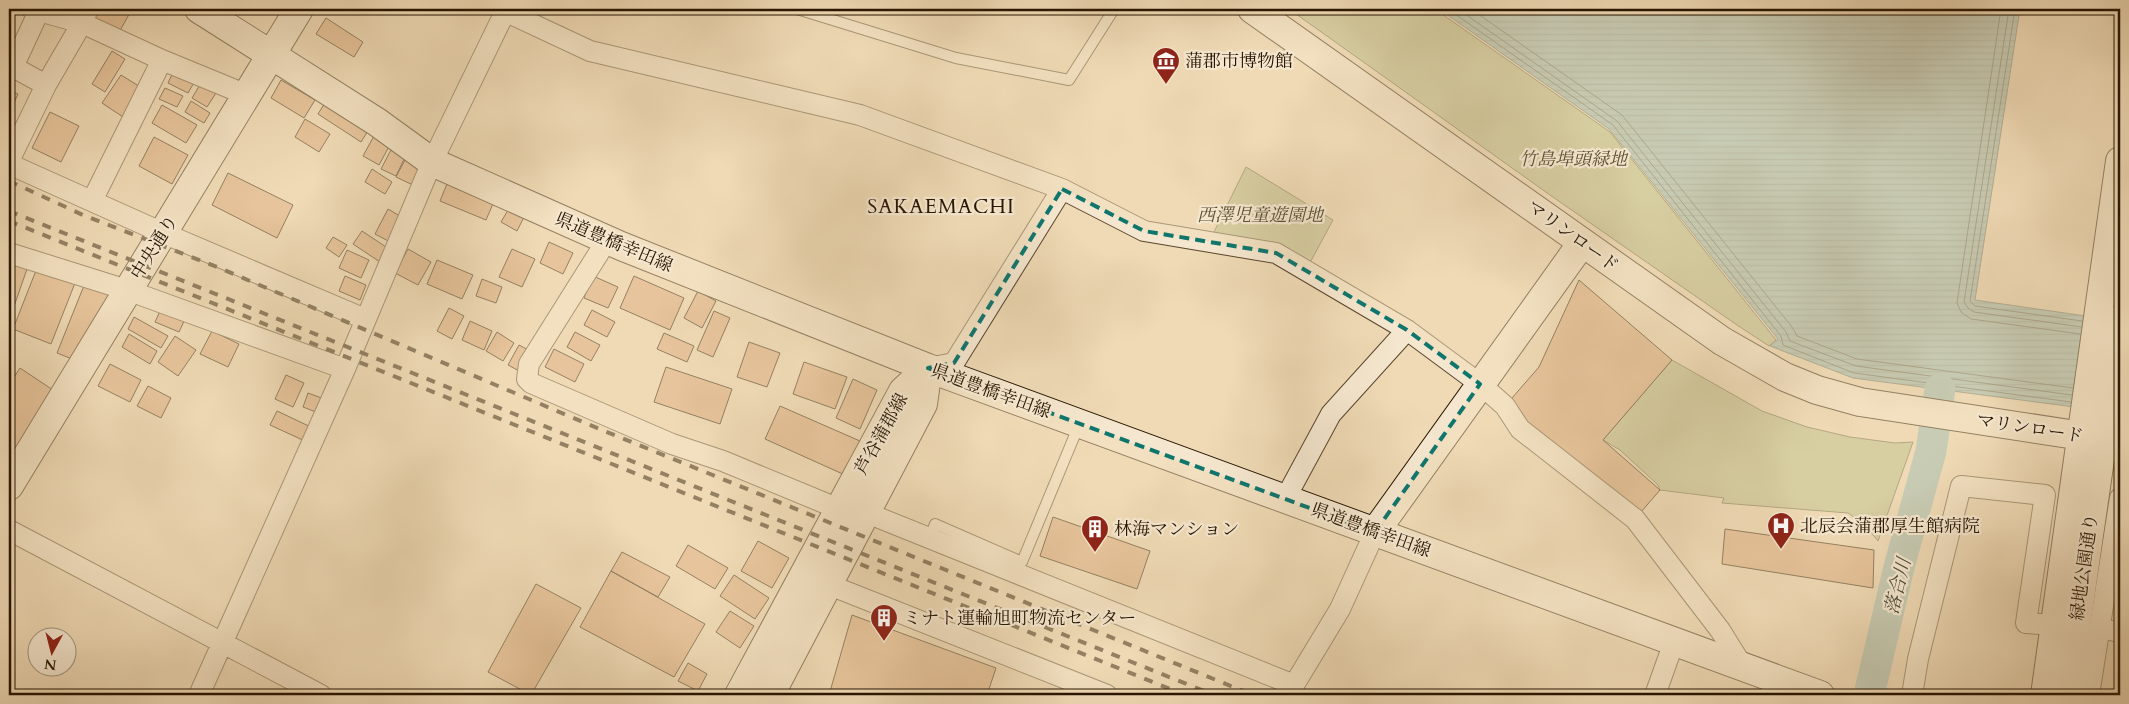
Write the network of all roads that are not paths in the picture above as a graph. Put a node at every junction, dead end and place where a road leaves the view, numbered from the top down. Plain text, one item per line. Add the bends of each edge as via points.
1 (199, 9) edge
2 (299, 9) edge
3 (797, 9) edge
4 (1114, 9) edge
5 (1252, 9) edge
6 (36, 10) edge
7 (502, 10) edge
8 (85, 16) edge
9 (272, 55) junction
10 (162, 60) junction
11 (46, 85) junction
12 (247, 95) junction
13 (2120, 161) edge
14 (432, 162) junction
15 (9, 163) edge
16 (1062, 189) junction
17 (92, 201) junction
18 (163, 233) junction
19 (607, 240) junction
20 (1582, 243) junction
21 (9, 253) edge
22 (127, 290) junction
23 (2111, 312) edge
24 (365, 318) junction
25 (1407, 330) junction
26 (928, 368) junction
27 (345, 369) junction
28 (1480, 384) junction
29 (1079, 424) junction
30 (2094, 426) junction
31 (9, 486) edge
32 (2120, 498) edge
33 (1285, 499) junction
34 (839, 510) junction
35 (867, 513) junction
36 (9, 530) edge
37 (1375, 532) junction
38 (929, 539) junction
39 (2117, 540) edge
40 (827, 584) junction
41 (2055, 625) junction
42 (2100, 628) junction
43 (2120, 632) edge
44 (1674, 642) junction
45 (222, 644) junction
46 (1743, 667) junction
47 (1790, 690) edge
48 (1101, 694) edge
49 (199, 695) edge
50 (321, 695) edge
51 (739, 695) edge
52 (770, 695) edge
53 (1655, 695) edge
54 (1820, 695) edge
55 (1912, 695) edge
56 (2045, 695) edge
57 (2066, 695) edge
58 (2089, 695) edge

1 - 9 street, 県道豊橋幸田線
2 - 9 street, 中央通り
3 - 4 lane via 956,58 1069,80
5 - 20 street, マリンロード
6 - 8 street
6 - 11 street via 13,68
7 - 14 street
7 - 16 street via 590,51 860,115
8 - 10 street
8 - 11 street
9 - 12 street, 中央通り
9 - 14 street, 県道豊橋幸田線 via 377,122
10 - 12 street
10 - 17 street
11 - 15 street
12 - 18 street, 中央通り
13 - 23 street
14 - 19 street, 県道豊橋幸田線
14 - 24 street
15 - 17 street
16 - 25 street via 1144,231 1276,252
16 - 26 street via 954,362
17 - 18 street
18 - 22 street, 中央通り
18 - 24 street
19 - 26 street, 県道豊橋幸田線
19 - 34 street via 529,364 527,378 531,383 672,444 723,461
20 - 28 street
20 - 30 street, マリンロード via 1722,341 1785,377 1817,390 1860,402 1957,417
21 - 22 street
22 - 27 street
22 - 31 street, 中央通り
23 - 30 street
24 - 27 street
25 - 28 street
25 - 33 street via 1331,414
26 - 29 street, 県道豊橋幸田線
26 - 34 street, 芦谷蒲郡線 via 903,392
26 - 35 street, 芦谷蒲郡線 via 923,404
27 - 45 street
28 - 37 street
28 - 46 street via 1505,406 1520,429 1635,519 1720,630
29 - 33 street, 県道豊橋幸田線
29 - 38 lane via 1022,562 935,524
30 - 41 street
30 - 57 street, 緑地公園通り
32 - 39 street
33 - 37 street, 県道豊橋幸田線
34 - 51 street, 芦谷蒲郡線
35 - 38 street
35 - 40 street, 芦谷蒲郡線
36 - 45 street
37 - 38 street via 1340,609 1294,685
37 - 44 street, 県道豊橋幸田線
39 - 42 street
40 - 48 street
40 - 52 street, 芦谷蒲郡線
41 - 55 street via 2026,623 2045,495 1961,486
41 - 56 street
42 - 43 street
42 - 58 street
44 - 46 street, 県道豊橋幸田線
44 - 53 street
45 - 49 street
45 - 50 street
46 - 47 street, 県道豊橋幸田線
47 - 54 street, 県道豊橋幸田線

